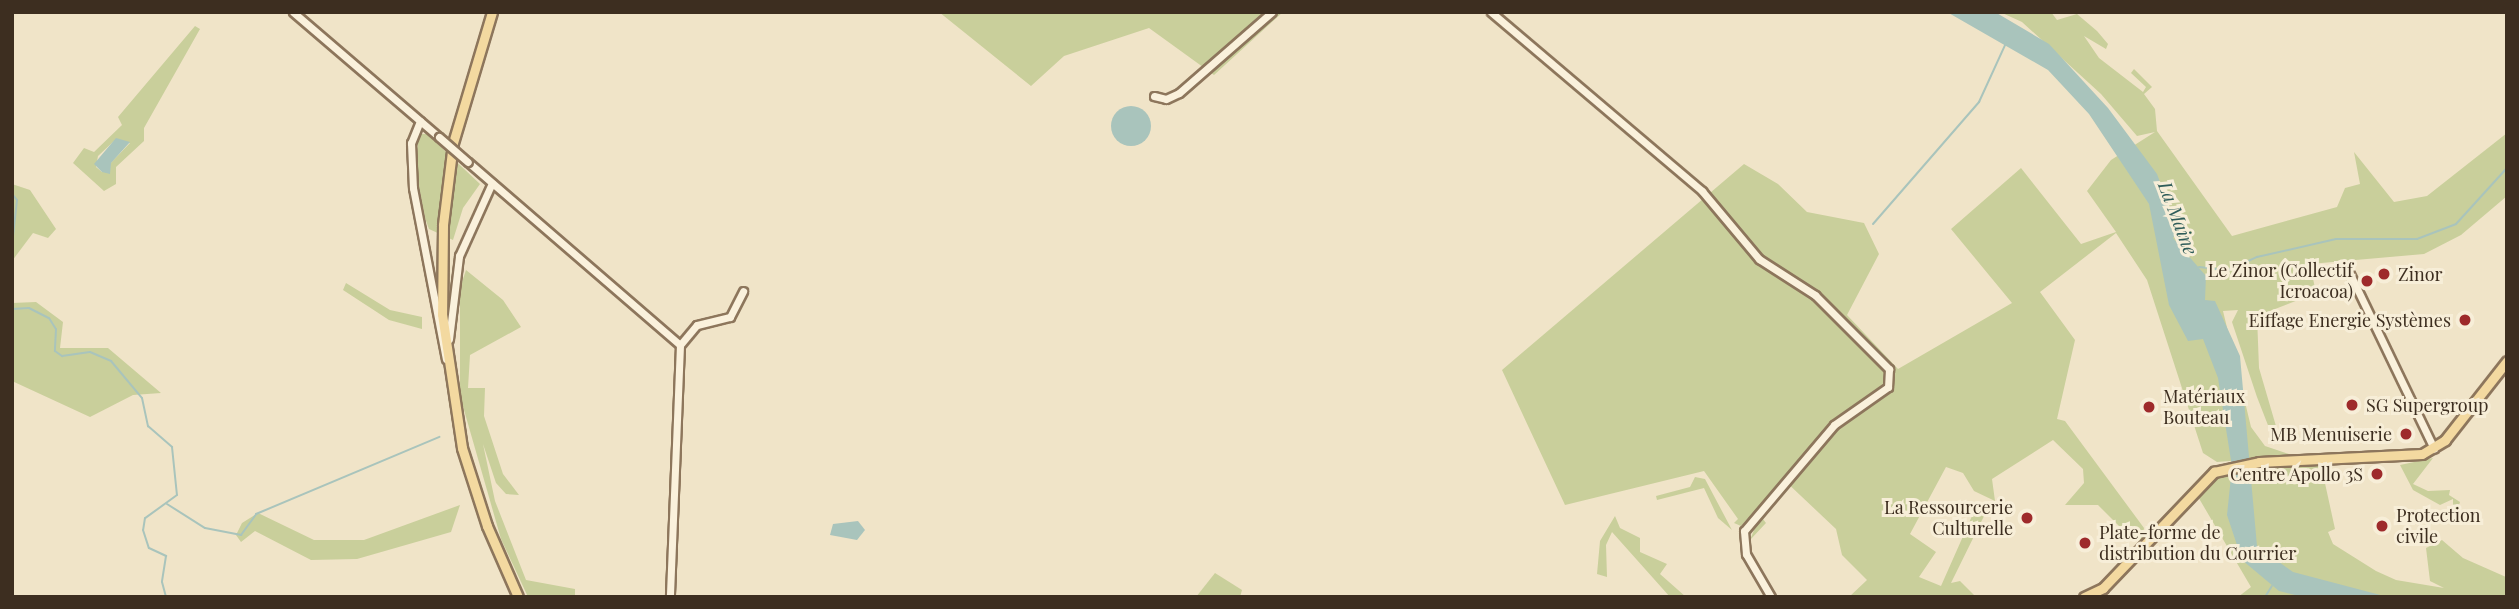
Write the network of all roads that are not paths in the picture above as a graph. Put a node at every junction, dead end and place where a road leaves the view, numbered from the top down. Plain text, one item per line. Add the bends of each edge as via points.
1 (293, 12) edge
2 (492, 12) edge
3 (1272, 12) edge
4 (1491, 12) edge
5 (1154, 96) dead end
6 (420, 121) junction
7 (492, 183) junction
8 (2349, 272) dead end
9 (743, 291) dead end
10 (680, 345) junction
11 (446, 359) junction
12 (2507, 361) edge
13 (448, 374) junction
14 (2434, 449) junction
15 (2095, 594) edge
16 (518, 597) edge
17 (670, 597) edge
18 (1770, 597) edge

1 - 6 street
2 - 11 main road via 464,95 448,180 442,254
3 - 5 street via 1179,93 1166,99
4 - 18 street via 1702,191 1759,259 1815,295 1889,369 1888,387 1834,425 1744,531 1746,554
6 - 7 street, bridge
6 - 11 street via 411,143 413,188
7 - 10 street
7 - 13 street via 458,256 450,302
8 - 14 street
9 - 10 street via 730,317 697,325
10 - 17 street
11 - 13 main road
12 - 14 main road
13 - 16 main road via 470,478
14 - 15 main road via 2406,458 2259,462 2223,468 2206,476

